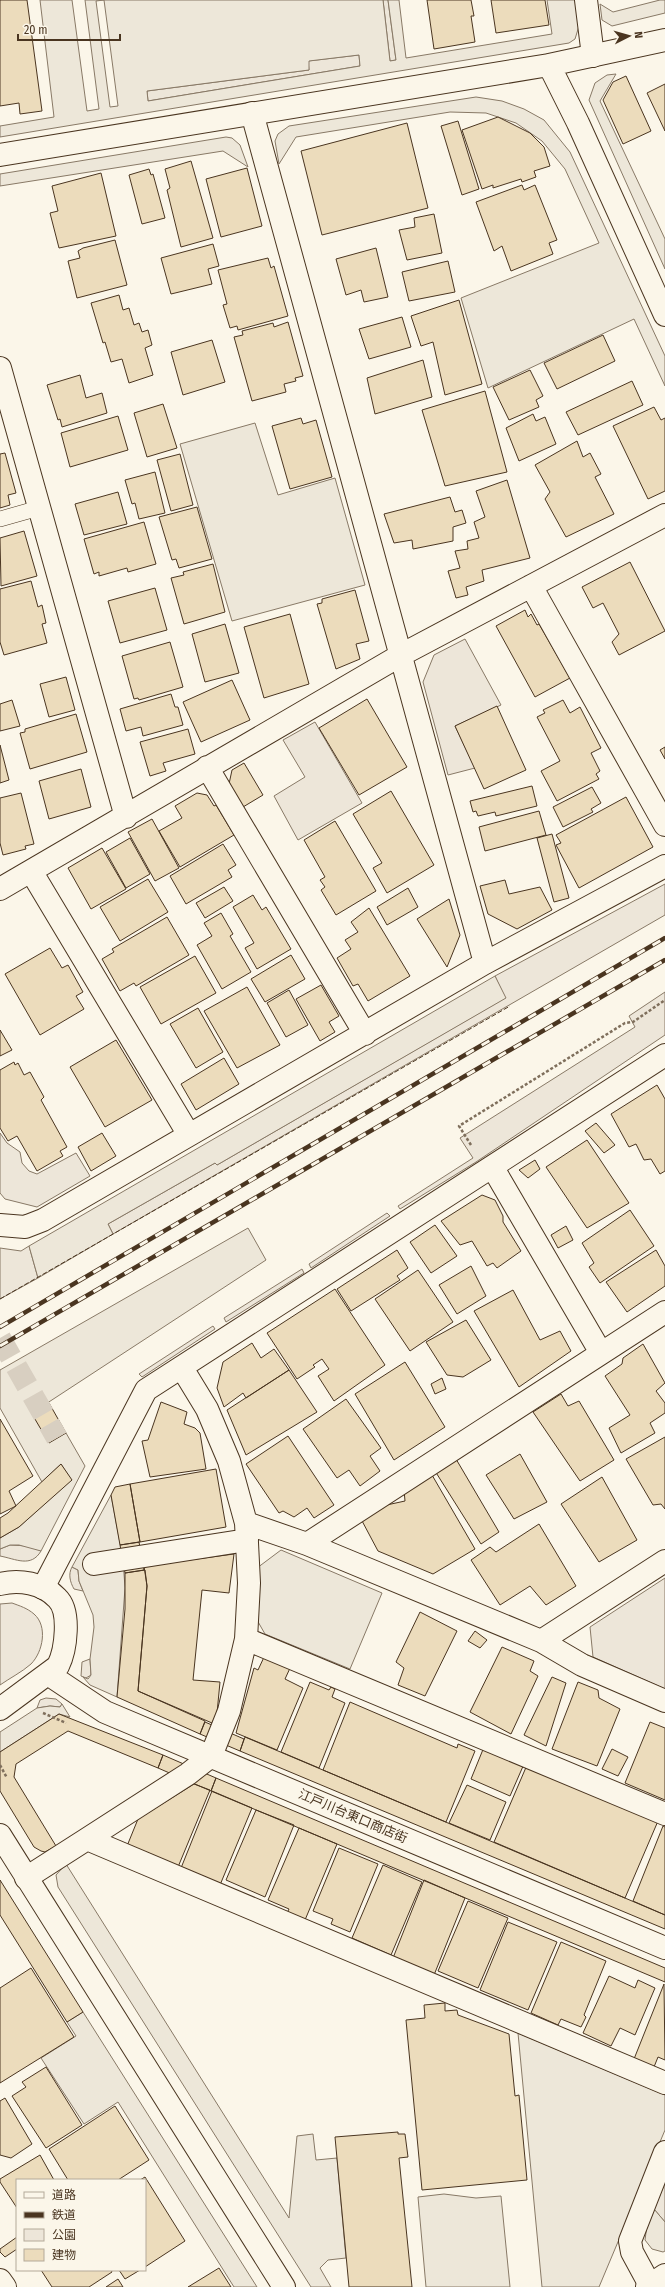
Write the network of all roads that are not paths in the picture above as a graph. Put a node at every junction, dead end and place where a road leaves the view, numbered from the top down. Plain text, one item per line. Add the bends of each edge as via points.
1 (586, 0) edge
2 (665, 40) edge
3 (593, 56) junction
4 (549, 65) junction
5 (252, 113) junction
6 (0, 155) edge
7 (665, 315) edge
8 (0, 368) edge
9 (39, 508) junction
10 (665, 515) edge
11 (0, 519) edge
12 (531, 586) junction
13 (401, 655) junction
14 (207, 767) junction
15 (126, 817) junction
16 (665, 825) edge
17 (665, 866) edge
18 (31, 871) junction
19 (0, 889) edge
20 (485, 963) junction
21 (365, 1034) junction
22 (665, 1055) edge
23 (189, 1135) junction
24 (490, 1169) junction
25 (0, 1225) edge
26 (665, 1312) edge
27 (600, 1353) junction
28 (182, 1368) junction
29 (247, 1531) junction
30 (307, 1544) junction
31 (665, 1561) edge
32 (94, 1564) dead end
33 (0, 1584) edge
34 (43, 1588) junction
35 (246, 1639) junction
36 (542, 1641) junction
37 (48, 1674) junction
38 (665, 1701) edge
39 (0, 1709) edge
40 (211, 1756) junction
41 (665, 1814) edge
42 (0, 1836) edge
43 (87, 1839) junction
44 (26, 1878) junction
45 (665, 1948) edge
46 (665, 2083) edge
47 (665, 2152) edge
48 (0, 2280) edge
49 (653, 2284) edge
50 (5, 2287) edge
51 (284, 2287) edge

1 - 3 street
2 - 3 street
3 - 4 street
4 - 5 street
4 - 7 street
5 - 6 street
5 - 13 street
8 - 9 street
9 - 11 lane
9 - 15 street
10 - 12 street
12 - 13 street
12 - 16 street
13 - 14 street
13 - 20 street
14 - 15 street
14 - 21 street
15 - 18 street
17 - 20 street
18 - 19 street
18 - 23 street
20 - 21 street
21 - 23 street
22 - 24 street
23 - 25 street via 43,1220 25,1227
24 - 27 street
24 - 28 street
26 - 27 street
27 - 30 street
28 - 29 street via 208,1409 229,1460
28 - 34 street via 146,1390
29 - 30 street
29 - 32 street
29 - 35 street
30 - 36 street
31 - 36 street
33 - 34 street via 23,1582
34 - 37 street via 58,1599 65,1620 63,1655 58,1666
35 - 40 street via 229,1711
35 - 41 street
36 - 38 street via 582,1665
37 - 39 street
37 - 40 street, 江戸川台東口商店街 via 105,1712
40 - 43 street via 188,1774
40 - 45 street, 江戸川台東口商店街
42 - 44 street
43 - 44 street
43 - 46 street
44 - 51 street
47 - 49 street via 630,2241 632,2252
48 - 50 street

